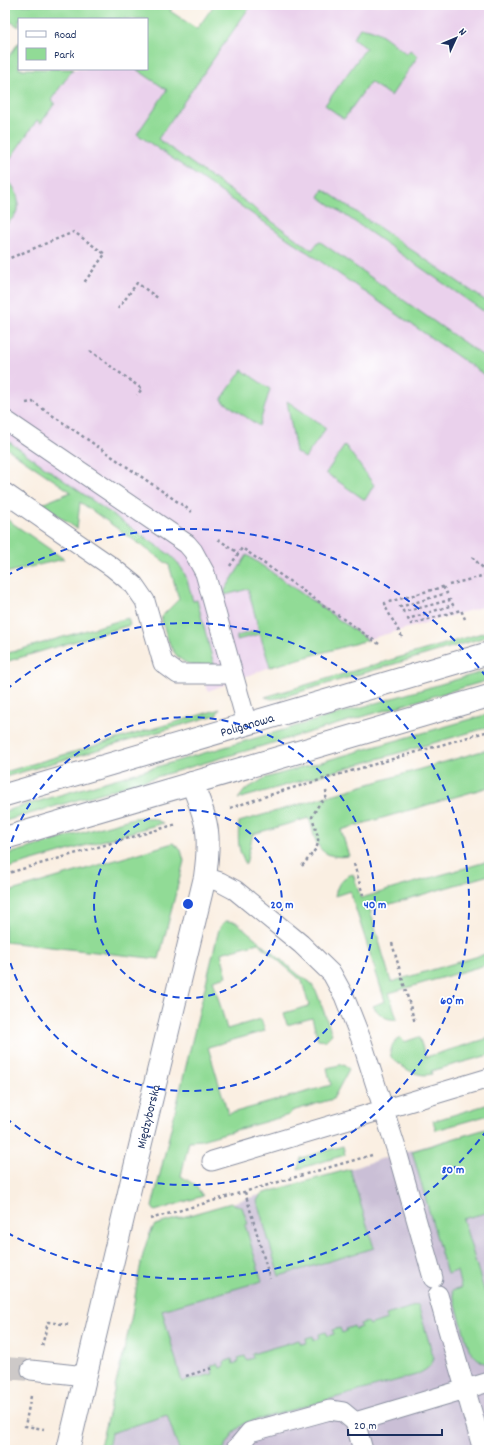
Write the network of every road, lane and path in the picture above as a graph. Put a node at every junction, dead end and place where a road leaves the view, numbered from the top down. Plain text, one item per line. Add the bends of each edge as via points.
1 (5, 260) edge
2 (83, 284) dead end
3 (158, 298) dead end
4 (118, 309) dead end
5 (90, 351) dead end
6 (137, 395) dead end
7 (22, 405) dead end
8 (5, 420) edge
9 (5, 493) edge
10 (187, 517) dead end
11 (214, 536) dead end
12 (238, 553) junction
13 (472, 557) dead end
14 (233, 562) dead end
15 (489, 574) edge
16 (446, 586) junction
17 (465, 619) dead end
18 (402, 637) dead end
19 (379, 644) dead end
20 (489, 653) edge
21 (233, 674) junction
22 (489, 696) edge
23 (247, 724) junction
24 (489, 731) edge
25 (192, 783) junction
26 (326, 791) dead end
27 (5, 795) edge
28 (204, 816) junction
29 (5, 838) edge
30 (354, 864) dead end
31 (302, 866) dead end
32 (5, 874) edge
33 (205, 878) junction
34 (363, 895) dead end
35 (392, 943) dead end
36 (415, 1023) dead end
37 (489, 1078) edge
38 (384, 1110) junction
39 (396, 1148) junction
40 (212, 1161) dead end
41 (245, 1192) junction
42 (120, 1226) junction
43 (270, 1279) dead end
44 (212, 1368) dead end
45 (31, 1370) tunnel mouth
46 (85, 1376) junction
47 (186, 1376) dead end
48 (489, 1382) edge
49 (465, 1388) junction
50 (355, 1422) junction
51 (68, 1450) edge
52 (235, 1450) edge
53 (363, 1450) edge
54 (483, 1450) edge

1 - 2 path via 74,232 105,254
3 - 4 path via 137,283
5 - 6 path via 142,389
7 - 10 path via 33,402 191,511
8 - 21 lane via 187,544 205,573
9 - 21 lane via 134,585 145,601 163,663 178,674
11 - 12 path
12 - 14 path
12 - 19 path via 242,548
13 - 15 path
15 - 16 path
16 - 17 path via 447,593 400,607 404,612 450,600 453,605 408,618 411,624 461,610
16 - 18 path via 385,603
20 - 23 street, Poligonowa
21 - 23 lane
22 - 25 street
23 - 27 street, Poligonowa
24 - 28 path
25 - 28 street, Międzyborska
25 - 29 street
26 - 31 path via 327,796 312,817 319,838 318,846
28 - 32 path
28 - 33 street, Międzyborska via 208,853
30 - 34 path
33 - 38 lane via 235,890 301,944 332,974 361,1039
33 - 42 street, Międzyborska
35 - 36 path
37 - 38 lane
38 - 39 lane
38 - 40 lane
39 - 41 path
39 - 49 lane
41 - 42 path
41 - 43 path
42 - 46 street, Międzyborska
44 - 47 path
45 - 46 lane
46 - 51 street, Międzyborska
48 - 49 lane
49 - 50 lane
49 - 54 lane
50 - 52 lane via 343,1412 330,1410 250,1432
50 - 53 lane

